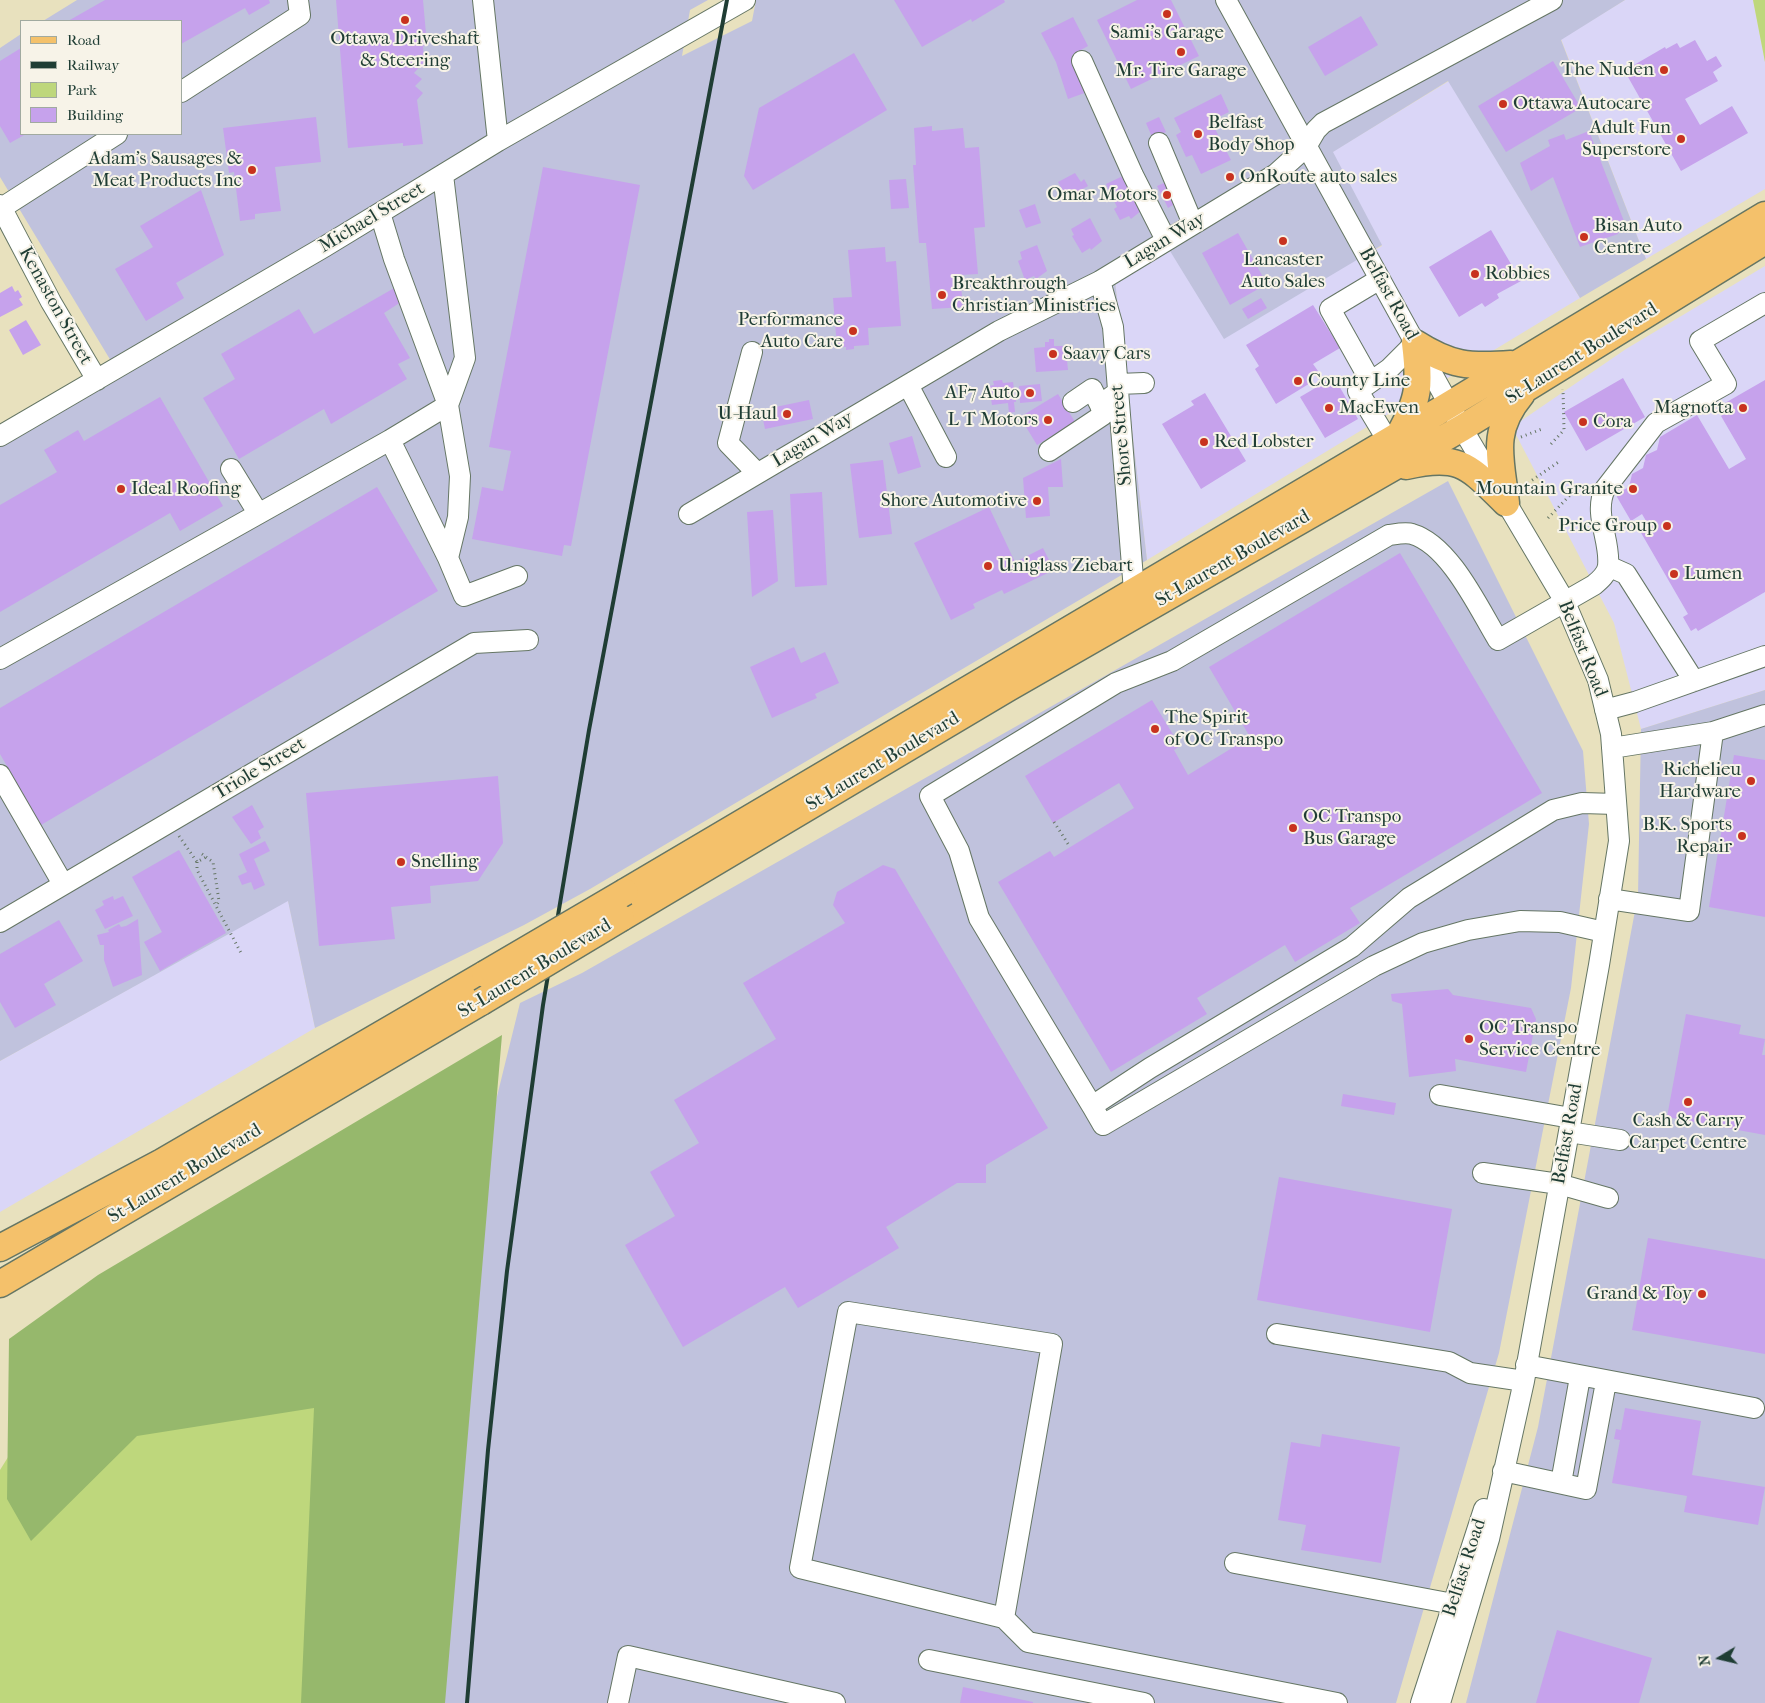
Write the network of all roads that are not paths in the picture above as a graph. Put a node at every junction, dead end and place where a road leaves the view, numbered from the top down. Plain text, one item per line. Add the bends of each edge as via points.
1 (298, 0) edge
2 (483, 0) edge
3 (744, 0) edge
4 (1226, 0) edge
5 (1552, 0) edge
6 (1082, 61) dead end
7 (182, 91) edge
8 (115, 135) edge
9 (498, 141) junction
10 (1159, 143) dead end
11 (1306, 147) junction
12 (443, 175) junction
13 (1, 208) edge
14 (380, 213) junction
15 (1765, 215) edge
16 (1192, 224) junction
17 (1166, 240) junction
18 (1765, 241) edge
19 (1380, 279) junction
20 (1100, 281) junction
21 (1765, 303) edge
22 (1415, 343) junction
23 (752, 352) dead end
24 (1514, 364) junction
25 (97, 380) junction
26 (1371, 382) junction
27 (1144, 384) dead end
28 (908, 385) junction
29 (1119, 388) junction
30 (1526, 390) junction
31 (1074, 402) dead end
32 (1449, 403) junction
33 (448, 405) junction
34 (1100, 405) junction
35 (1462, 428) junction
36 (0, 436) edge
37 (1393, 438) junction
38 (390, 440) junction
39 (1048, 451) dead end
40 (946, 457) dead end
41 (231, 469) dead end
42 (1388, 470) junction
43 (757, 473) junction
44 (1506, 503) junction
45 (258, 513) junction
46 (689, 514) dead end
47 (448, 558) junction
48 (1608, 566) junction
49 (517, 576) dead end
50 (1134, 591) junction
51 (1564, 600) junction
52 (528, 640) dead end
53 (1765, 656) edge
54 (0, 659) edge
55 (1694, 681) junction
56 (1605, 710) junction
57 (1765, 715) edge
58 (1713, 732) junction
59 (1612, 748) junction
60 (0, 775) edge
61 (1616, 804) junction
62 (63, 884) junction
63 (1610, 899) junction
64 (0, 922) edge
65 (1604, 932) junction
66 (1440, 1095) dead end
67 (1092, 1106) junction
68 (1570, 1125) junction
69 (1620, 1140) dead end
70 (1483, 1173) dead end
71 (1559, 1184) junction
72 (1608, 1198) dead end
73 (0, 1248) edge
74 (0, 1284) edge
75 (1277, 1334) dead end
76 (1525, 1373) junction
77 (1580, 1377) junction
78 (1606, 1382) junction
79 (1754, 1408) dead end
80 (1510, 1434) junction
81 (1503, 1471) junction
82 (1561, 1483) junction
83 (1235, 1563) dead end
84 (1461, 1605) junction
85 (1004, 1618) junction
86 (929, 1660) dead end
87 (618, 1703) edge
88 (835, 1703) edge
89 (1144, 1703) edge
90 (1337, 1703) edge
91 (1421, 1703) edge
92 (1440, 1703) edge

1 - 7 street via 300,16
2 - 9 street
3 - 9 street, Michael Street
4 - 11 street, Belfast Road
5 - 11 street, Lagan Way via 1323,123
6 - 17 street
8 - 13 street
9 - 12 street, Michael Street
10 - 16 street
11 - 16 street, Lagan Way via 1276,174
11 - 19 street, Belfast Road
12 - 14 street, Michael Street
12 - 33 street via 465,358
13 - 25 street, Kenaston Street
14 - 25 street, Michael Street
14 - 33 street
15 - 24 main road, St-Laurent Boulevard
16 - 17 street, Lagan Way
17 - 20 street, Lagan Way
18 - 30 main road, St-Laurent Boulevard
19 - 22 street, Belfast Road
19 - 26 street via 1330,309
20 - 28 street, Lagan Way via 999,331
20 - 29 street, Shore Street via 1113,327
21 - 48 street via 1700,340 1726,384 1656,423 1605,489 1601,510
22 - 24 main road via 1437,357 1460,364
22 - 26 street
22 - 32 street, Belfast Road
22 - 37 main road via 1417,398 1414,409
23 - 43 street via 728,443
24 - 32 main road, St-Laurent Boulevard
25 - 36 street, Michael Street
26 - 37 street via 1358,391
27 - 29 street
28 - 40 street
28 - 43 street, Lagan Way
29 - 34 street
29 - 50 street, Shore Street
30 - 35 main road, St-Laurent Boulevard
30 - 44 main road via 1508,412 1501,432
31 - 34 street via 1092,389
32 - 35 street, Belfast Road
32 - 37 main road, St-Laurent Boulevard
33 - 38 street
33 - 47 street via 460,476 458,517
34 - 39 street via 1103,415
35 - 42 main road, St-Laurent Boulevard
35 - 44 street, Belfast Road
37 - 50 main road, St-Laurent Boulevard
38 - 45 street
38 - 47 street
41 - 45 street
42 - 44 main road via 1426,461 1453,462 1472,470
42 - 74 main road, St-Laurent Boulevard, bridge via 1008,688
43 - 46 street, Lagan Way
44 - 51 street, Belfast Road
45 - 54 street
47 - 49 street via 464,596
48 - 51 street via 1604,576 1594,585
48 - 55 street via 1626,574
50 - 73 main road, St-Laurent Boulevard, bridge via 162,1162
51 - 56 street, Belfast Road via 1598,680
51 - 67 street via 1498,640 1443,556 1426,540 1411,534 1389,534 1172,661 1116,683 930,796 959,851 979,918
52 - 62 street, Triole Street via 474,643
53 - 55 street
55 - 56 street
56 - 59 street, Belfast Road
57 - 58 street
58 - 59 street
58 - 63 street via 1689,911
59 - 61 street, Belfast Road
60 - 62 street
61 - 63 street, Belfast Road via 1619,841
61 - 67 street via 1582,802 1553,810 1409,898 1352,947
62 - 64 street, Triole Street
63 - 65 street, Belfast Road
65 - 67 street via 1560,922 1520,921 1468,930 1423,943 1374,966 1103,1125
65 - 68 street, Belfast Road
66 - 68 street
68 - 69 street
68 - 71 street, Belfast Road
70 - 71 street
71 - 72 street
71 - 76 street, Belfast Road
75 - 76 street via 1449,1362 1470,1373
76 - 77 street
76 - 80 street, Belfast Road
77 - 78 street
77 - 82 street
78 - 79 street
78 - 82 street via 1586,1489
80 - 81 street, Belfast Road
80 - 84 street, Belfast Road
81 - 82 street
81 - 84 street, Belfast Road via 1489,1539
83 - 84 street
84 - 91 street, Belfast Road
84 - 92 street, Belfast Road
85 - 85 street via 800,1568 848,1312 1052,1344
85 - 90 street via 1028,1642
86 - 89 street
87 - 88 street via 628,1656

